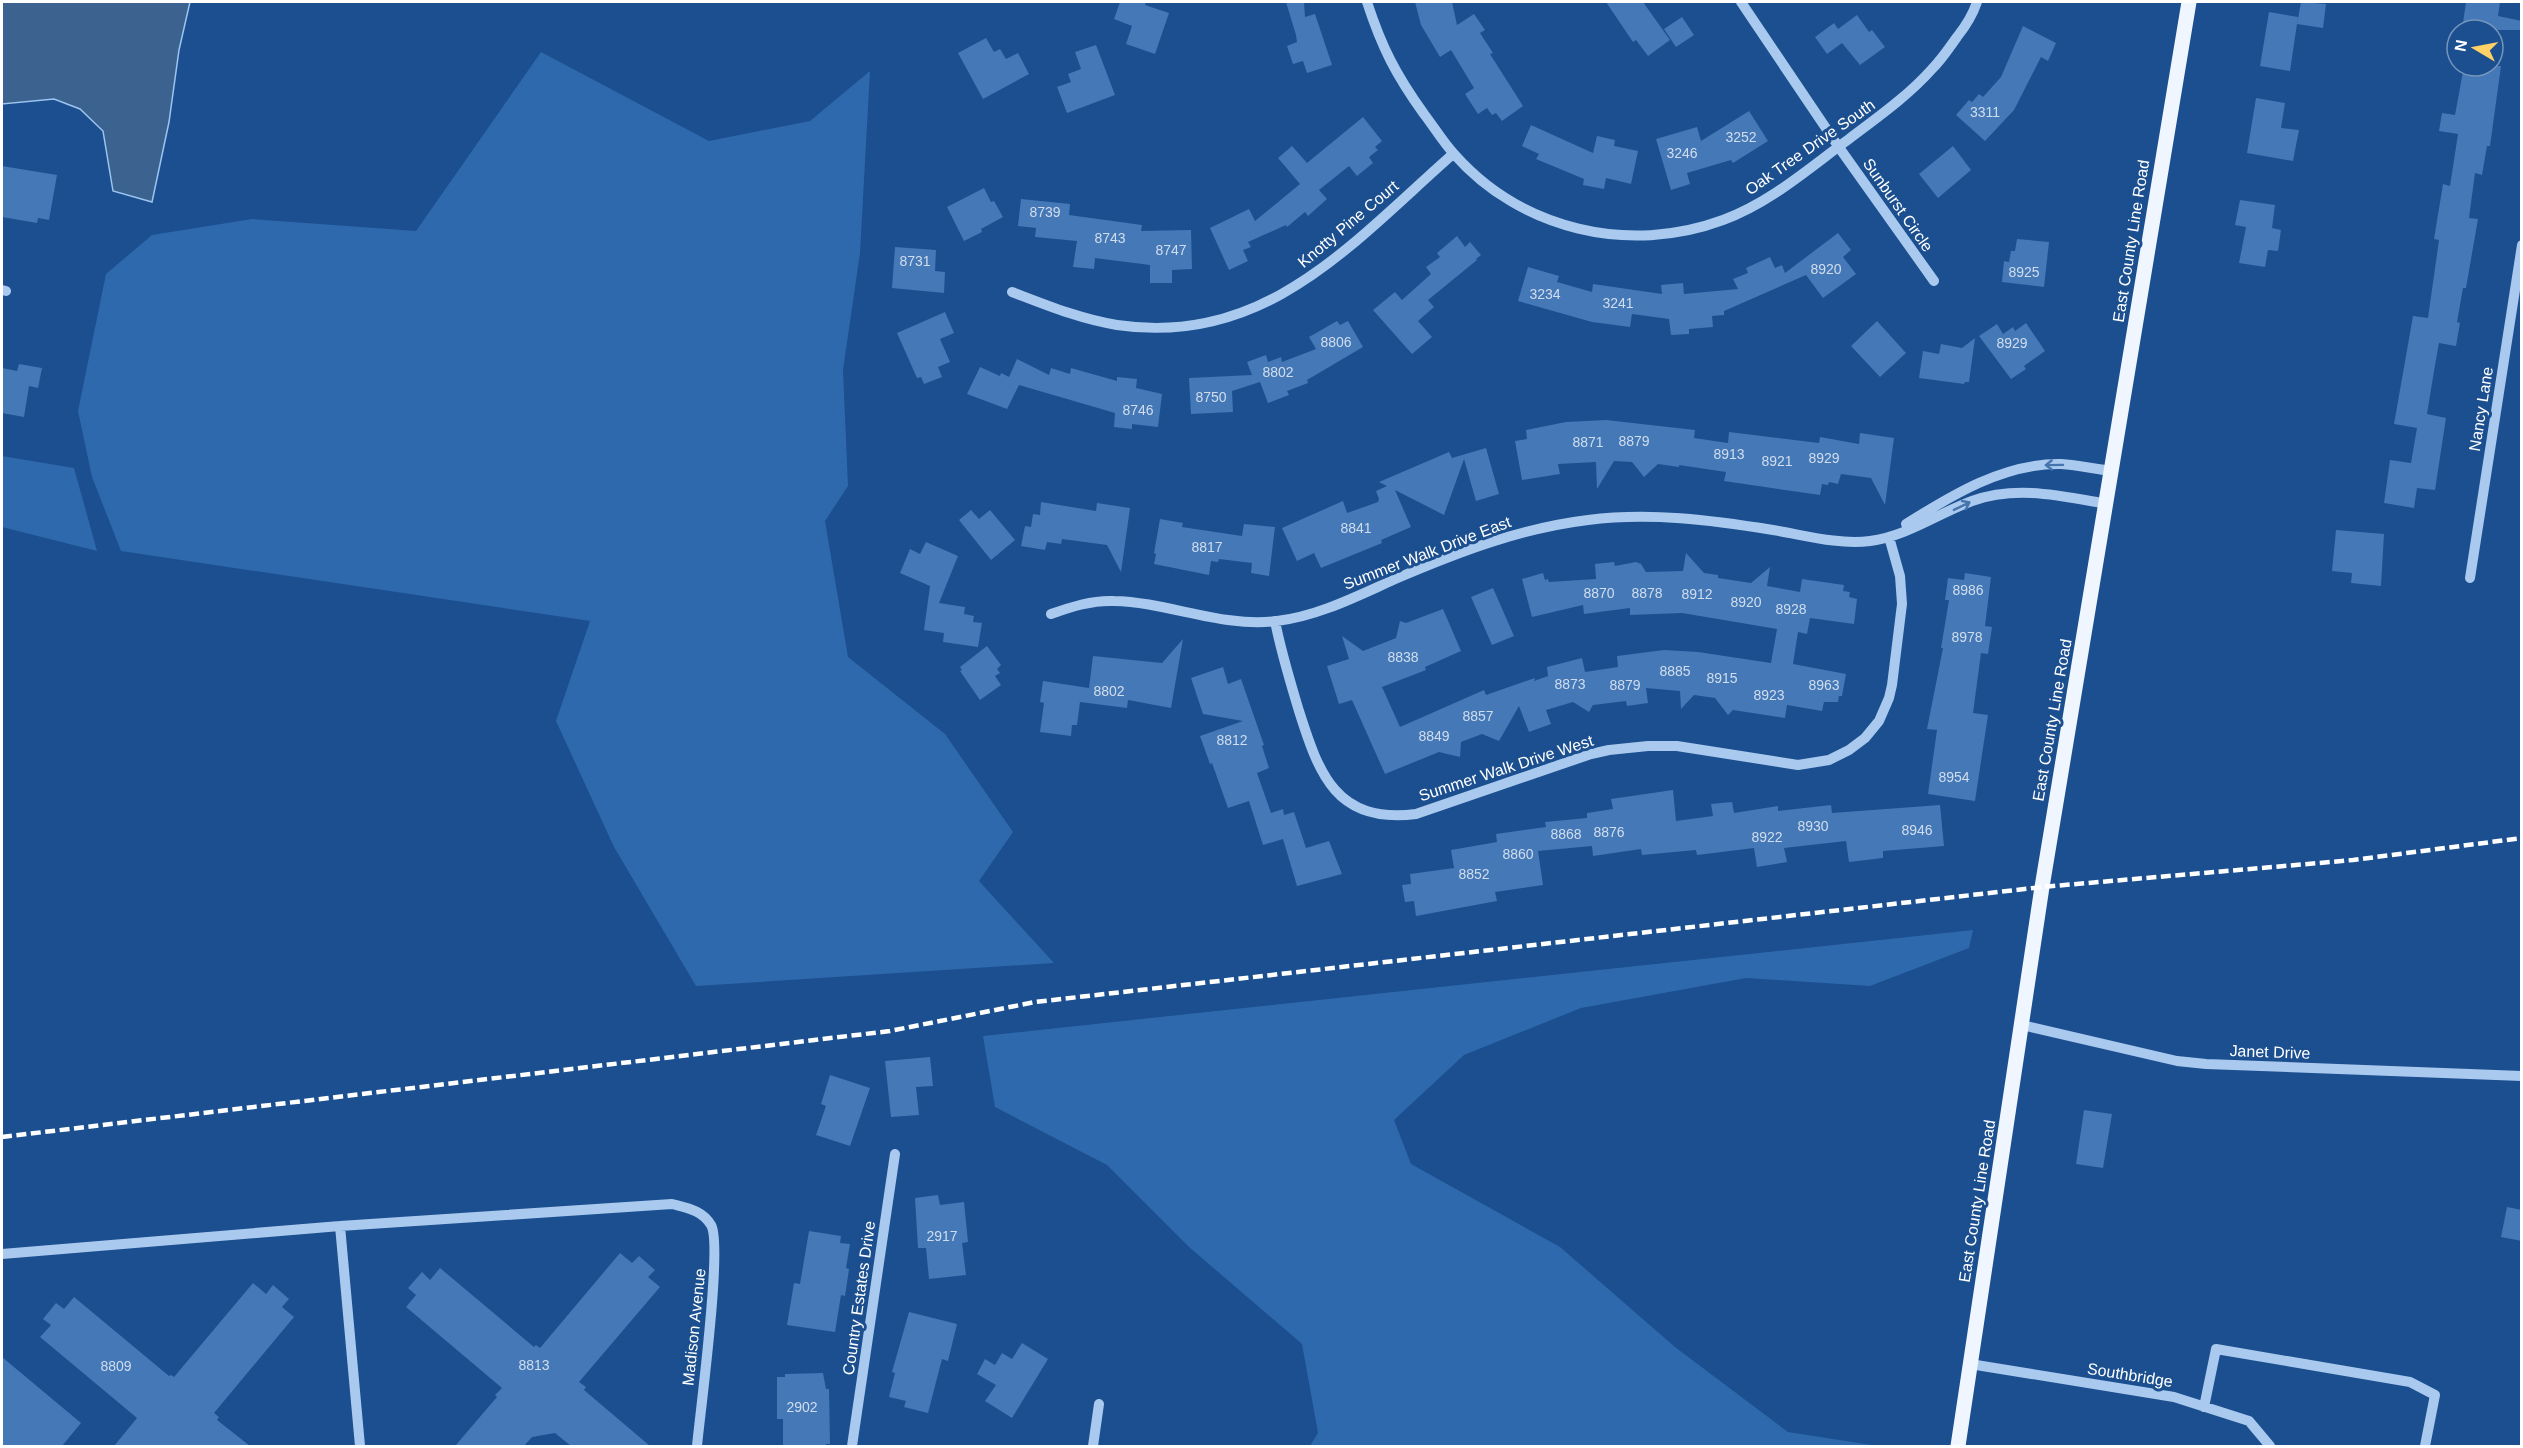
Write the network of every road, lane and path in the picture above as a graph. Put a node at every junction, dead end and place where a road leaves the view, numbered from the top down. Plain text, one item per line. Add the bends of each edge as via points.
1 (1367, 2) edge
2 (1741, 2) edge
3 (1977, 2) edge
4 (2189, 2) edge
5 (1838, 146) junction
6 (1453, 154) junction
7 (2522, 245) edge
8 (1934, 281) dead end
9 (1012, 292) dead end
10 (2112, 471) junction
11 (2107, 504) junction
12 (1889, 537) junction
13 (2470, 578) dead end
14 (1050, 614) dead end
15 (1275, 621) junction
16 (2022, 1025) junction
17 (2522, 1076) edge
18 (895, 1154) dead end
19 (340, 1226) junction
20 (2, 1254) edge
21 (1970, 1364) junction
22 (1099, 1404) dead end
23 (2204, 1407) junction
24 (360, 1446) edge
25 (697, 1446) edge
26 (852, 1446) edge
27 (1093, 1446) edge
28 (1958, 1446) edge
29 (2270, 1446) edge
30 (2425, 1446) edge

1 - 6 street, Oak Tree Drive South via 1378,37 1400,80
2 - 5 street, Sunburst Circle
3 - 5 street, Oak Tree Drive South via 1932,70 1895,104
4 - 10 main road, East County Line Road
5 - 6 street, Oak Tree Drive South via 1756,205 1702,228 1635,237 1576,229 1540,216 1482,180
5 - 8 street, Sunburst Circle
6 - 9 street, Knotty Pine Court via 1318,272 1286,294 1232,316 1174,327 1127,326 1069,313
7 - 13 street, Nancy Lane
10 - 11 main road, East County Line Road
10 -> 12 street, Summer Walk Drive East via 2062,464 2013,471 1962,492
12 -> 11 street, Summer Walk Drive East via 1971,502 1998,495 2047,493
11 - 16 main road, East County Line Road
12 - 15 street, Summer Walk Drive East via 1845,542 1667,517 1559,524 1492,541 1319,610
12 - 15 street, Summer Walk Drive West via 1900,576 1902,616 1889,698 1879,721 1865,738 1829,760 1805,765 1677,746 1610,750 1416,814 1378,813 1343,797 1329,784 1315,760
14 - 15 street, Summer Walk Drive East via 1083,604 1117,601 1239,621
16 - 17 street, Janet Drive via 2177,1061 2206,1064
16 - 21 main road, East County Line Road
18 - 26 street, Country Estates Drive
19 - 20 street
19 - 24 street
19 - 25 street, Madison Avenue via 672,1204 696,1210 712,1226 716,1258
21 - 23 street, Southbridge via 2174,1396
21 - 28 main road, East County Line Road
22 - 27 street
23 - 29 street, Southbridge via 2249,1421
23 - 30 street via 2216,1349 2399,1380 2435,1395

